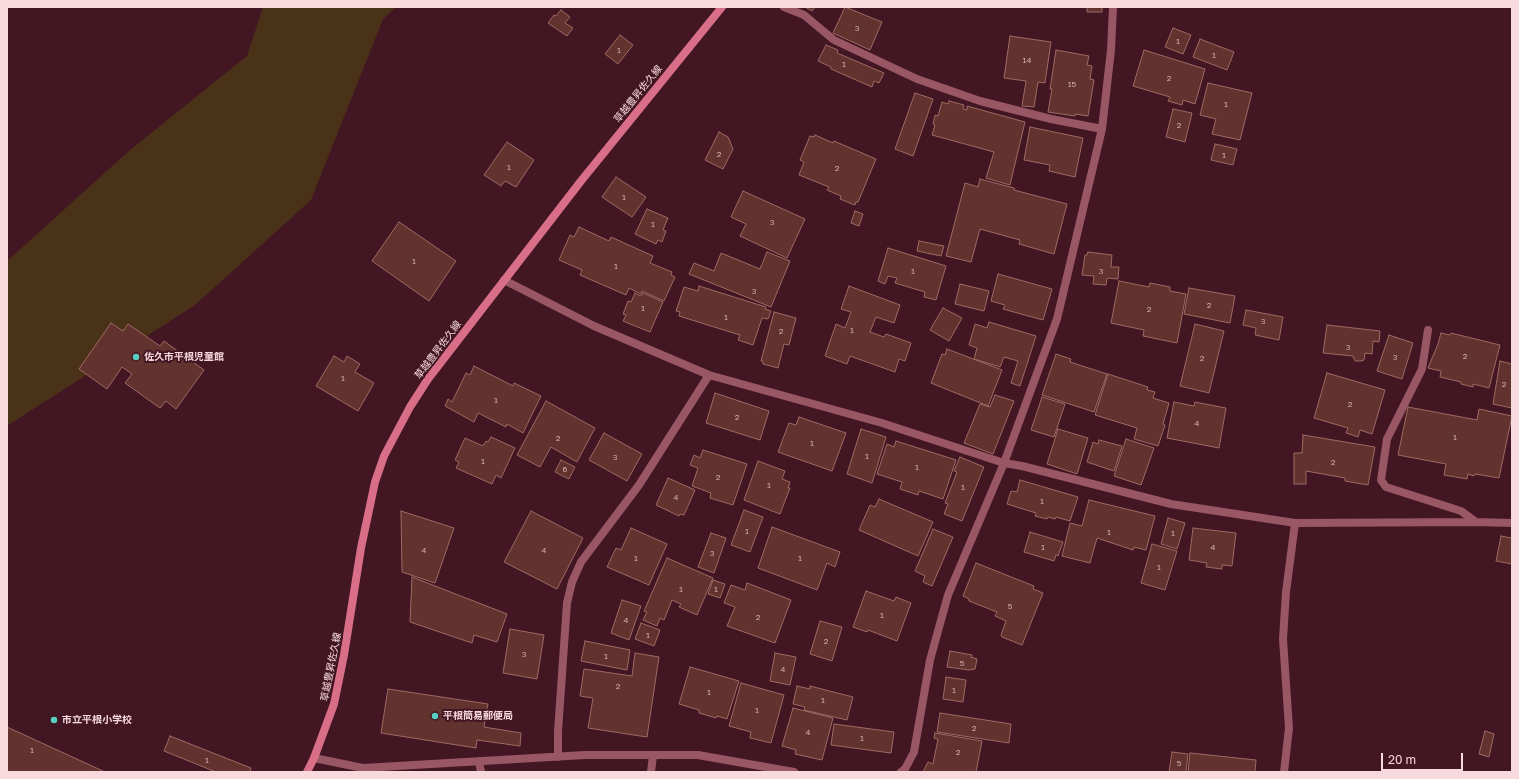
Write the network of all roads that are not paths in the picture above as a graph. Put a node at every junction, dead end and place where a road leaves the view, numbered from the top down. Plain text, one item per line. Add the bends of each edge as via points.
1 (722, 7) edge
2 (784, 7) edge
3 (1113, 7) edge
4 (1102, 129) junction
5 (504, 280) junction
6 (1428, 330) dead end
7 (709, 375) junction
8 (1004, 463) junction
9 (1476, 522) junction
10 (1295, 523) junction
11 (1512, 523) edge
12 (653, 755) junction
13 (558, 757) junction
14 (314, 758) junction
15 (479, 761) junction
16 (307, 772) edge
17 (481, 772) edge
18 (652, 772) edge
19 (794, 772) edge
20 (901, 772) edge
21 (1284, 772) edge

1 - 5 main road, 草越豊昇佐久線
2 - 4 street via 804,15 834,40 917,79 980,101
3 - 4 street
4 - 8 street via 1057,319
5 - 7 street via 594,326
5 - 14 main road, 草越豊昇佐久線 via 428,379 384,456 367,514 334,704
6 - 9 street via 1422,369 1387,439 1381,480 1386,487 1462,511
7 - 8 street via 882,423
7 - 13 street via 639,486 581,562 572,582 565,634
8 - 10 street via 1170,504
8 - 20 street via 948,595 930,660 914,752
9 - 10 street
9 - 11 street
10 - 21 street via 1283,639 1289,728
12 - 13 street
12 - 18 street
12 - 19 street via 698,755
13 - 15 street
14 - 15 street via 363,768
14 - 16 main road, 草越豊昇佐久線
15 - 17 street

